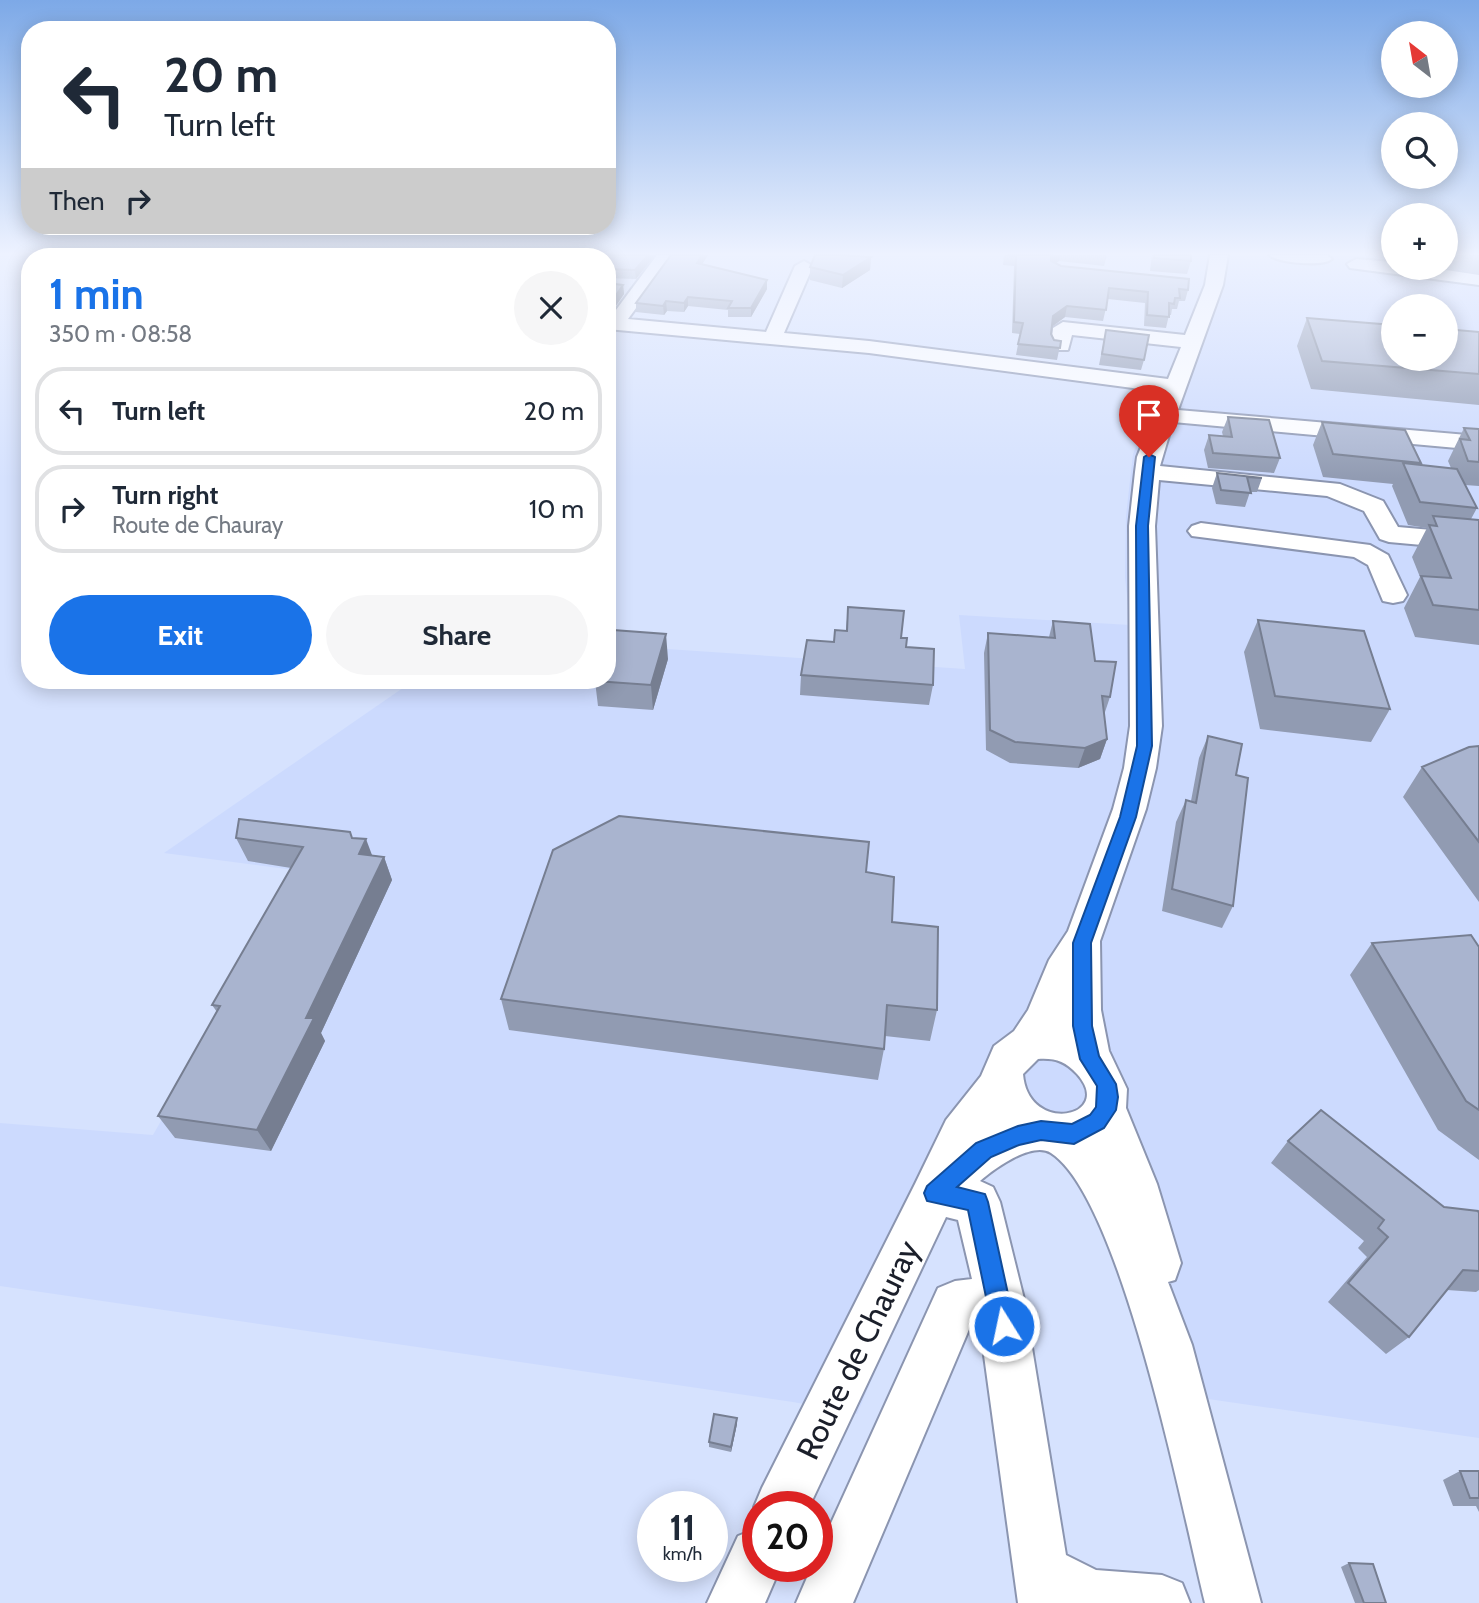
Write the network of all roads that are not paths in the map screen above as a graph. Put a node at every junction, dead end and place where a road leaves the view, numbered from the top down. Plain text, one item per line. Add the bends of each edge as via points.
1 (683, 330) edge
2 (776, 330) edge
3 (1063, 330) edge
4 (1080, 330) edge
5 (1195, 330) edge
6 (773, 337) junction
7 (1192, 342) junction
8 (1061, 346) edge
9 (1177, 387) junction
10 (1165, 415) junction
11 (1479, 443) edge
12 (1146, 480) junction
13 (1180, 491) dead end
14 (1201, 531) dead end
15 (1474, 542) edge
16 (1393, 595) dead end
17 (1082, 943) junction
18 (1028, 1043) junction
19 (1090, 1059) junction
20 (1002, 1084) junction
21 (1106, 1110) junction
22 (1051, 1132) junction
23 (934, 1193) junction
24 (1000, 1299) junction
25 (1167, 1345) junction
26 (789, 1491) edge
27 (745, 1582) edge
28 (1044, 1588) edge
29 (735, 1603) edge
30 (824, 1603) edge
31 (1162, 1603) edge
32 (1233, 1603) edge

1 - 6 street
2 - 6 street
3 - 8 street
4 - 7 street
5 - 7 street
6 - 9 street
7 - 9 street
9 - 10 street
10 - 11 street
10 - 12 street
12 - 13 street
12 - 15 street via 1331,489 1374,506 1389,534
12 - 17 street via 1142,526 1145,746 1128,817
14 - 16 street via 1361,550 1379,561
17 - 18 street
17 - 19 street via 1081,1010
18 - 19 street via 1059,1042
18 - 20 street via 1007,1059
19 - 21 street via 1106,1084
20 - 22 street via 1014,1111 1026,1122
20 - 23 street, Route de Chauray via 961,1130
21 - 22 street via 1085,1130
21 - 25 street via 1135,1184 1162,1278
22 - 23 street, Route de Chauray via 1018,1135 984,1150
22 - 25 street via 1081,1153 1110,1194
23 - 24 street via 977,1202
23 - 26 street, Route de Chauray
24 - 28 street
24 - 30 street via 955,1305
25 - 32 street
27 - 29 street
28 - 31 street via 1091,1598

